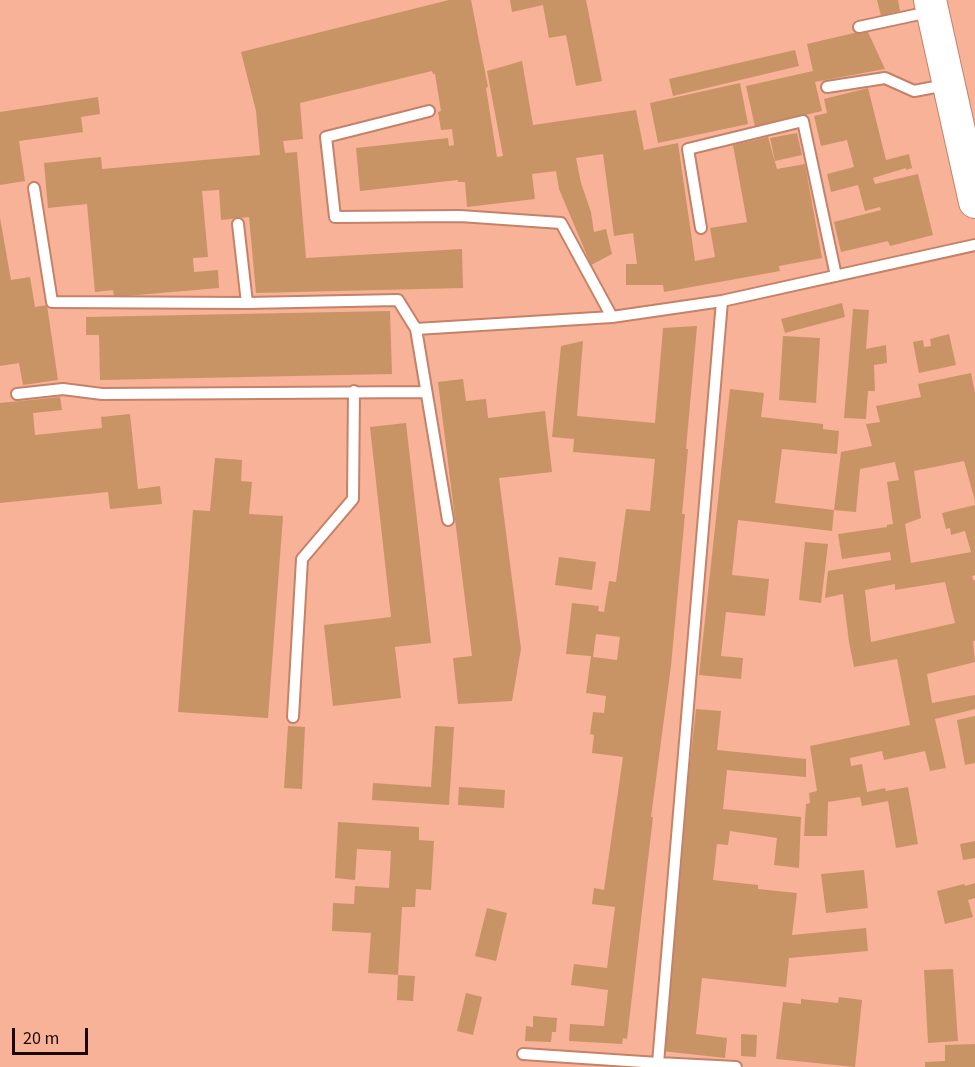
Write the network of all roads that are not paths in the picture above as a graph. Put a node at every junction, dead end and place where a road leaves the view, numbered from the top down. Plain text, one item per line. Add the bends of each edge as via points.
1 (931, 6) edge
2 (860, 27) dead end
3 (948, 85) junction
4 (827, 87) dead end
5 (429, 111) dead end
6 (34, 188) dead end
7 (975, 202) edge
8 (238, 224) dead end
9 (701, 228) dead end
10 (975, 245) edge
11 (836, 276) junction
12 (722, 301) junction
13 (247, 303) junction
14 (612, 317) junction
15 (416, 329) junction
16 (354, 391) junction
17 (426, 392) junction
18 (17, 394) dead end
19 (448, 520) dead end
20 (293, 717) dead end
21 (524, 1054) dead end
22 (658, 1063) junction
23 (736, 1067) edge

1 - 2 lane
1 - 3 main road
3 - 4 lane via 914,91 885,78
3 - 7 main road
5 - 14 lane via 326,137 335,217 460,216 561,224
6 - 13 lane via 52,302
8 - 13 lane
9 - 11 lane via 687,149 803,121
10 - 11 lane
11 - 12 lane
12 - 14 lane
12 - 22 lane
13 - 15 lane via 398,300
14 - 15 lane
15 - 17 lane
16 - 17 lane
16 - 18 lane via 102,394 63,389
16 - 20 lane via 353,499 302,559
17 - 19 lane
21 - 22 lane
22 - 23 lane

